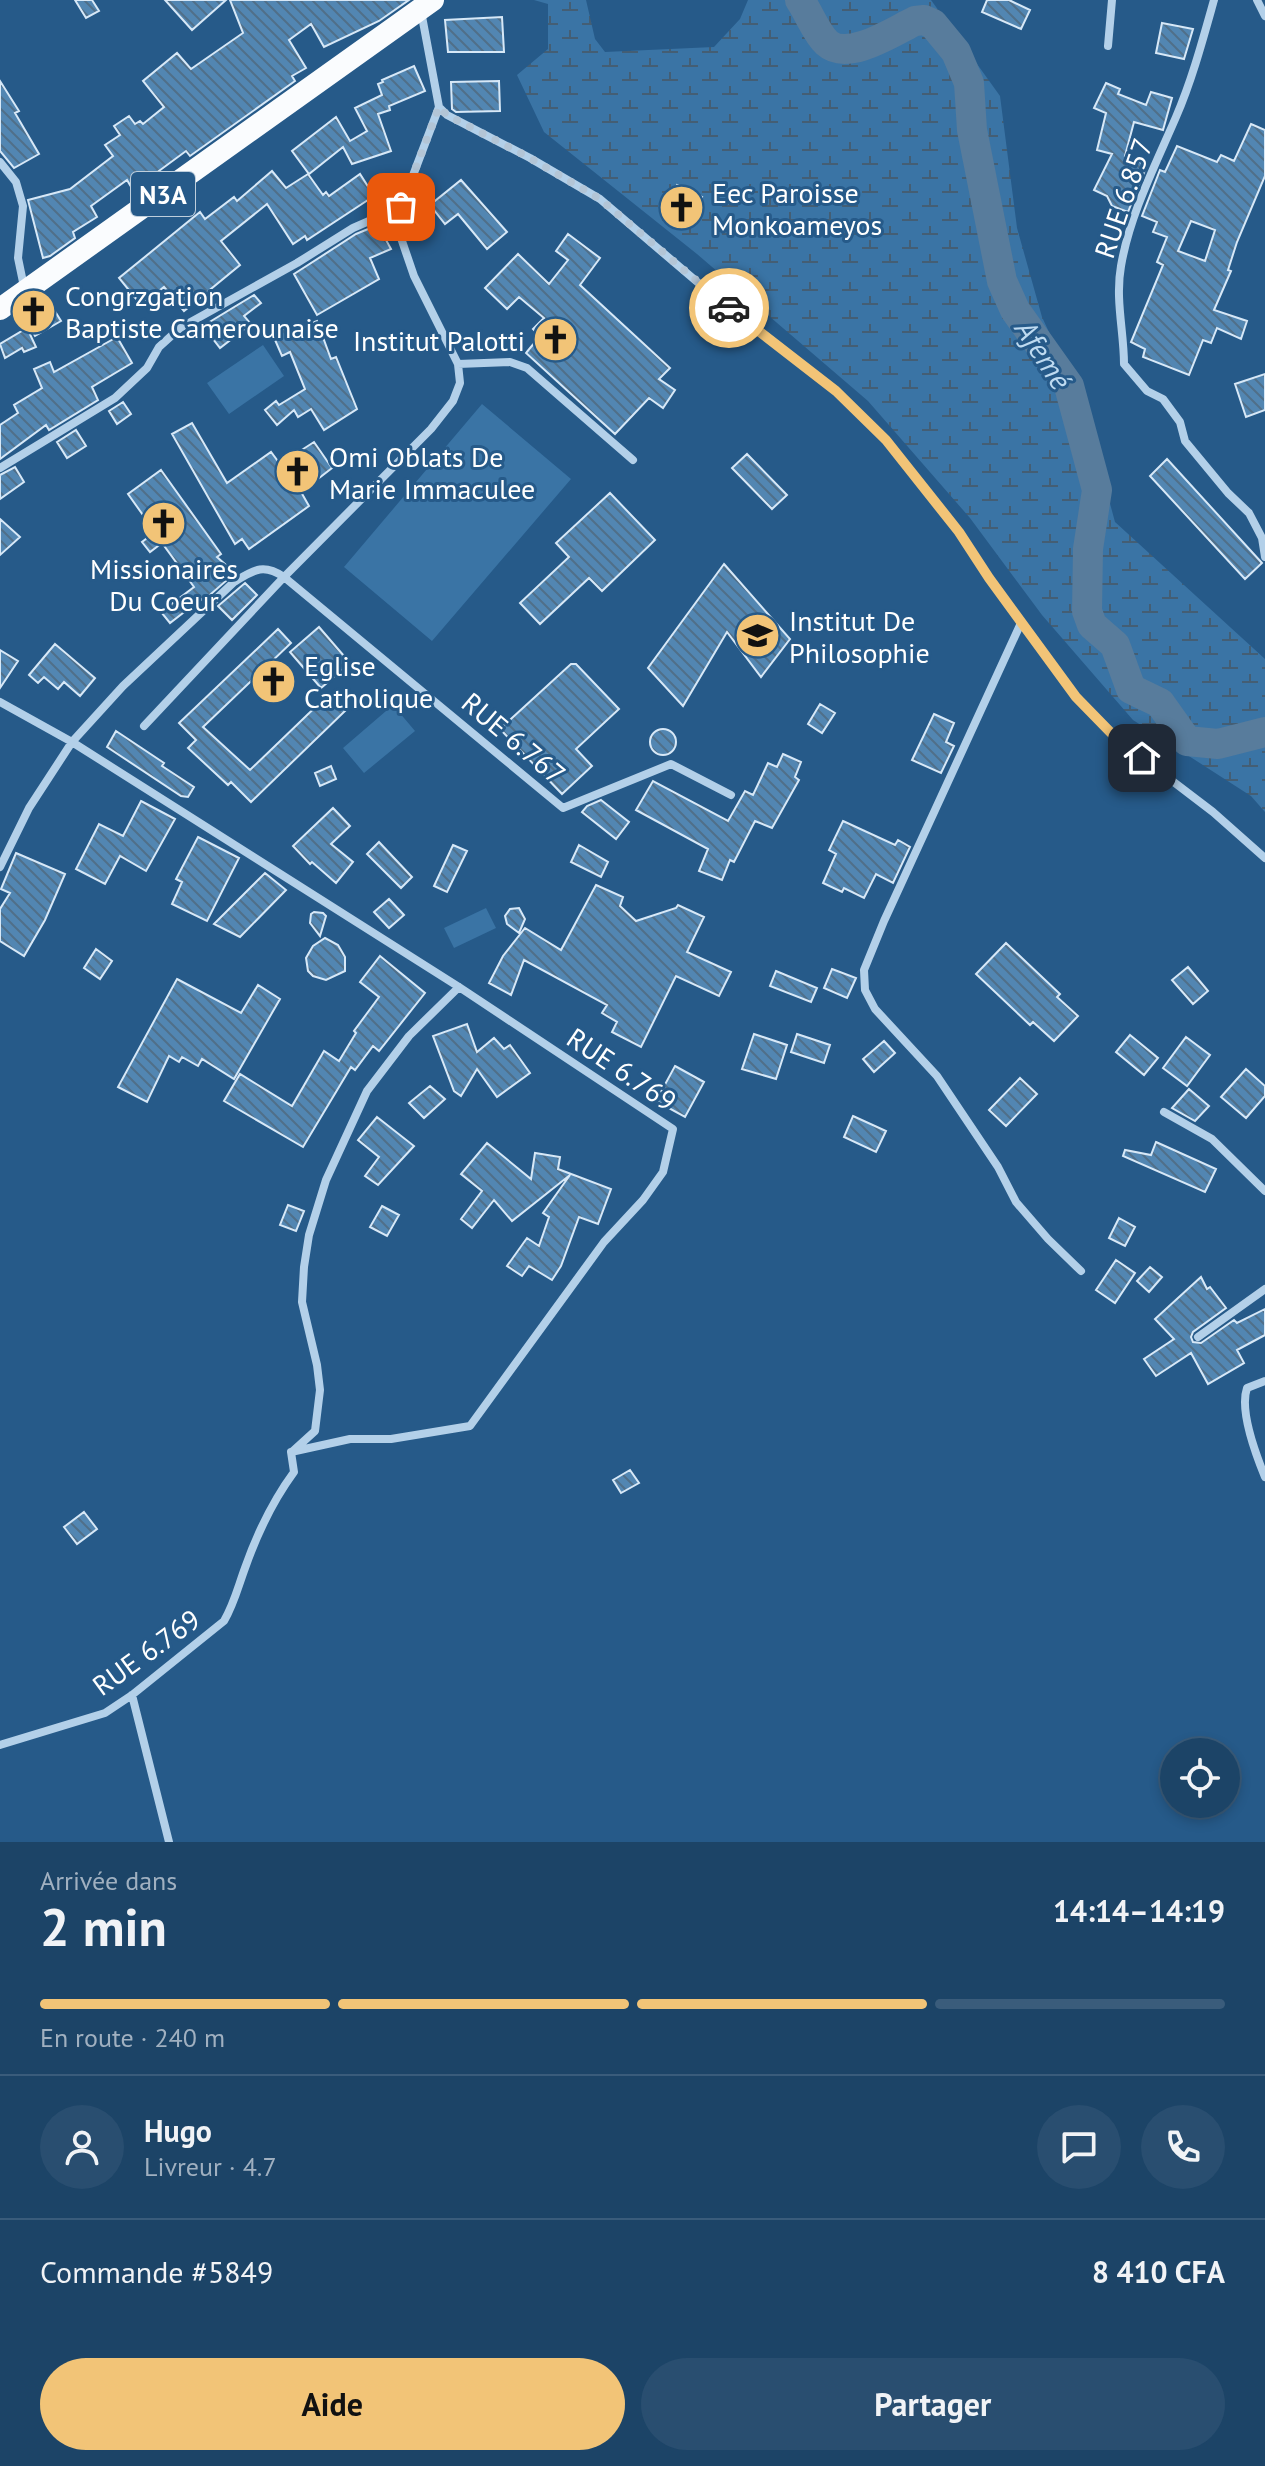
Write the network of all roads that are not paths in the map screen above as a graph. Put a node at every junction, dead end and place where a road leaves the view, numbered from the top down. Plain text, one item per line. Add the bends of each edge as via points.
1 (1112, 0) edge
2 (1214, 0) edge
3 (1257, 0) edge
4 (427, 5) edge
5 (1265, 16) edge
6 (1108, 46) dead end
7 (439, 107) junction
8 (0, 162) edge
9 (401, 207) junction
10 (25, 292) junction
11 (0, 309) edge
12 (458, 364) junction
13 (633, 460) dead end
14 (0, 468) edge
15 (1265, 557) edge
16 (284, 577) junction
17 (1021, 623) junction
18 (0, 702) edge
19 (144, 726) dead end
20 (72, 742) junction
21 (731, 795) dead end
22 (1265, 858) edge
23 (0, 867) edge
24 (459, 987) junction
25 (1164, 1112) dead end
26 (1265, 1191) edge
27 (1081, 1271) dead end
28 (1265, 1289) edge
29 (1198, 1337) dead end
30 (1265, 1381) edge
31 (291, 1452) junction
32 (1265, 1477) edge
33 (132, 1695) junction
34 (0, 1745) edge
35 (169, 1842) edge

1 - 6 street
2 - 15 street, RUE 6.857 via 1177,115 1129,230 1118,291 1124,364 1147,391 1163,399 1180,422 1185,441 1249,513
3 - 5 street
4 - 7 street
4 - 10 highway, N3A
7 - 9 street
7 - 17 street via 600,199 836,391 886,440 959,532
8 - 10 street via 16,182 23,206 18,258
9 - 12 street via 401,238 414,276
9 - 14 street via 353,228 180,328 115,398
10 - 11 highway, N3A
12 - 13 street via 510,362 527,368
12 - 16 street via 460,383 453,401 431,429
16 - 19 street
16 - 20 street via 272,569 255,569 234,582 123,686
16 - 21 street, RUE 6.767 via 563,808 671,764
17 - 22 street via 1076,697 1116,738
17 - 27 street via 884,921 864,970 865,990 875,1009 964,1113 1016,1202
18 - 20 street, RUE 6.769
20 - 23 street via 29,808
20 - 24 street, RUE 6.769
24 - 31 street via 409,1036 367,1091 326,1180 309,1235 302,1302 320,1390 315,1431
24 - 31 street, RUE 6.769 via 673,1129 663,1172 604,1242 470,1426 391,1439 350,1439
25 - 26 street via 1212,1139
28 - 29 street
30 - 32 street via 1247,1388 1244,1397
31 - 33 street, RUE 6.769 via 294,1472 260,1529 224,1621
33 - 34 street, RUE 6.769 via 105,1713
33 - 35 street

